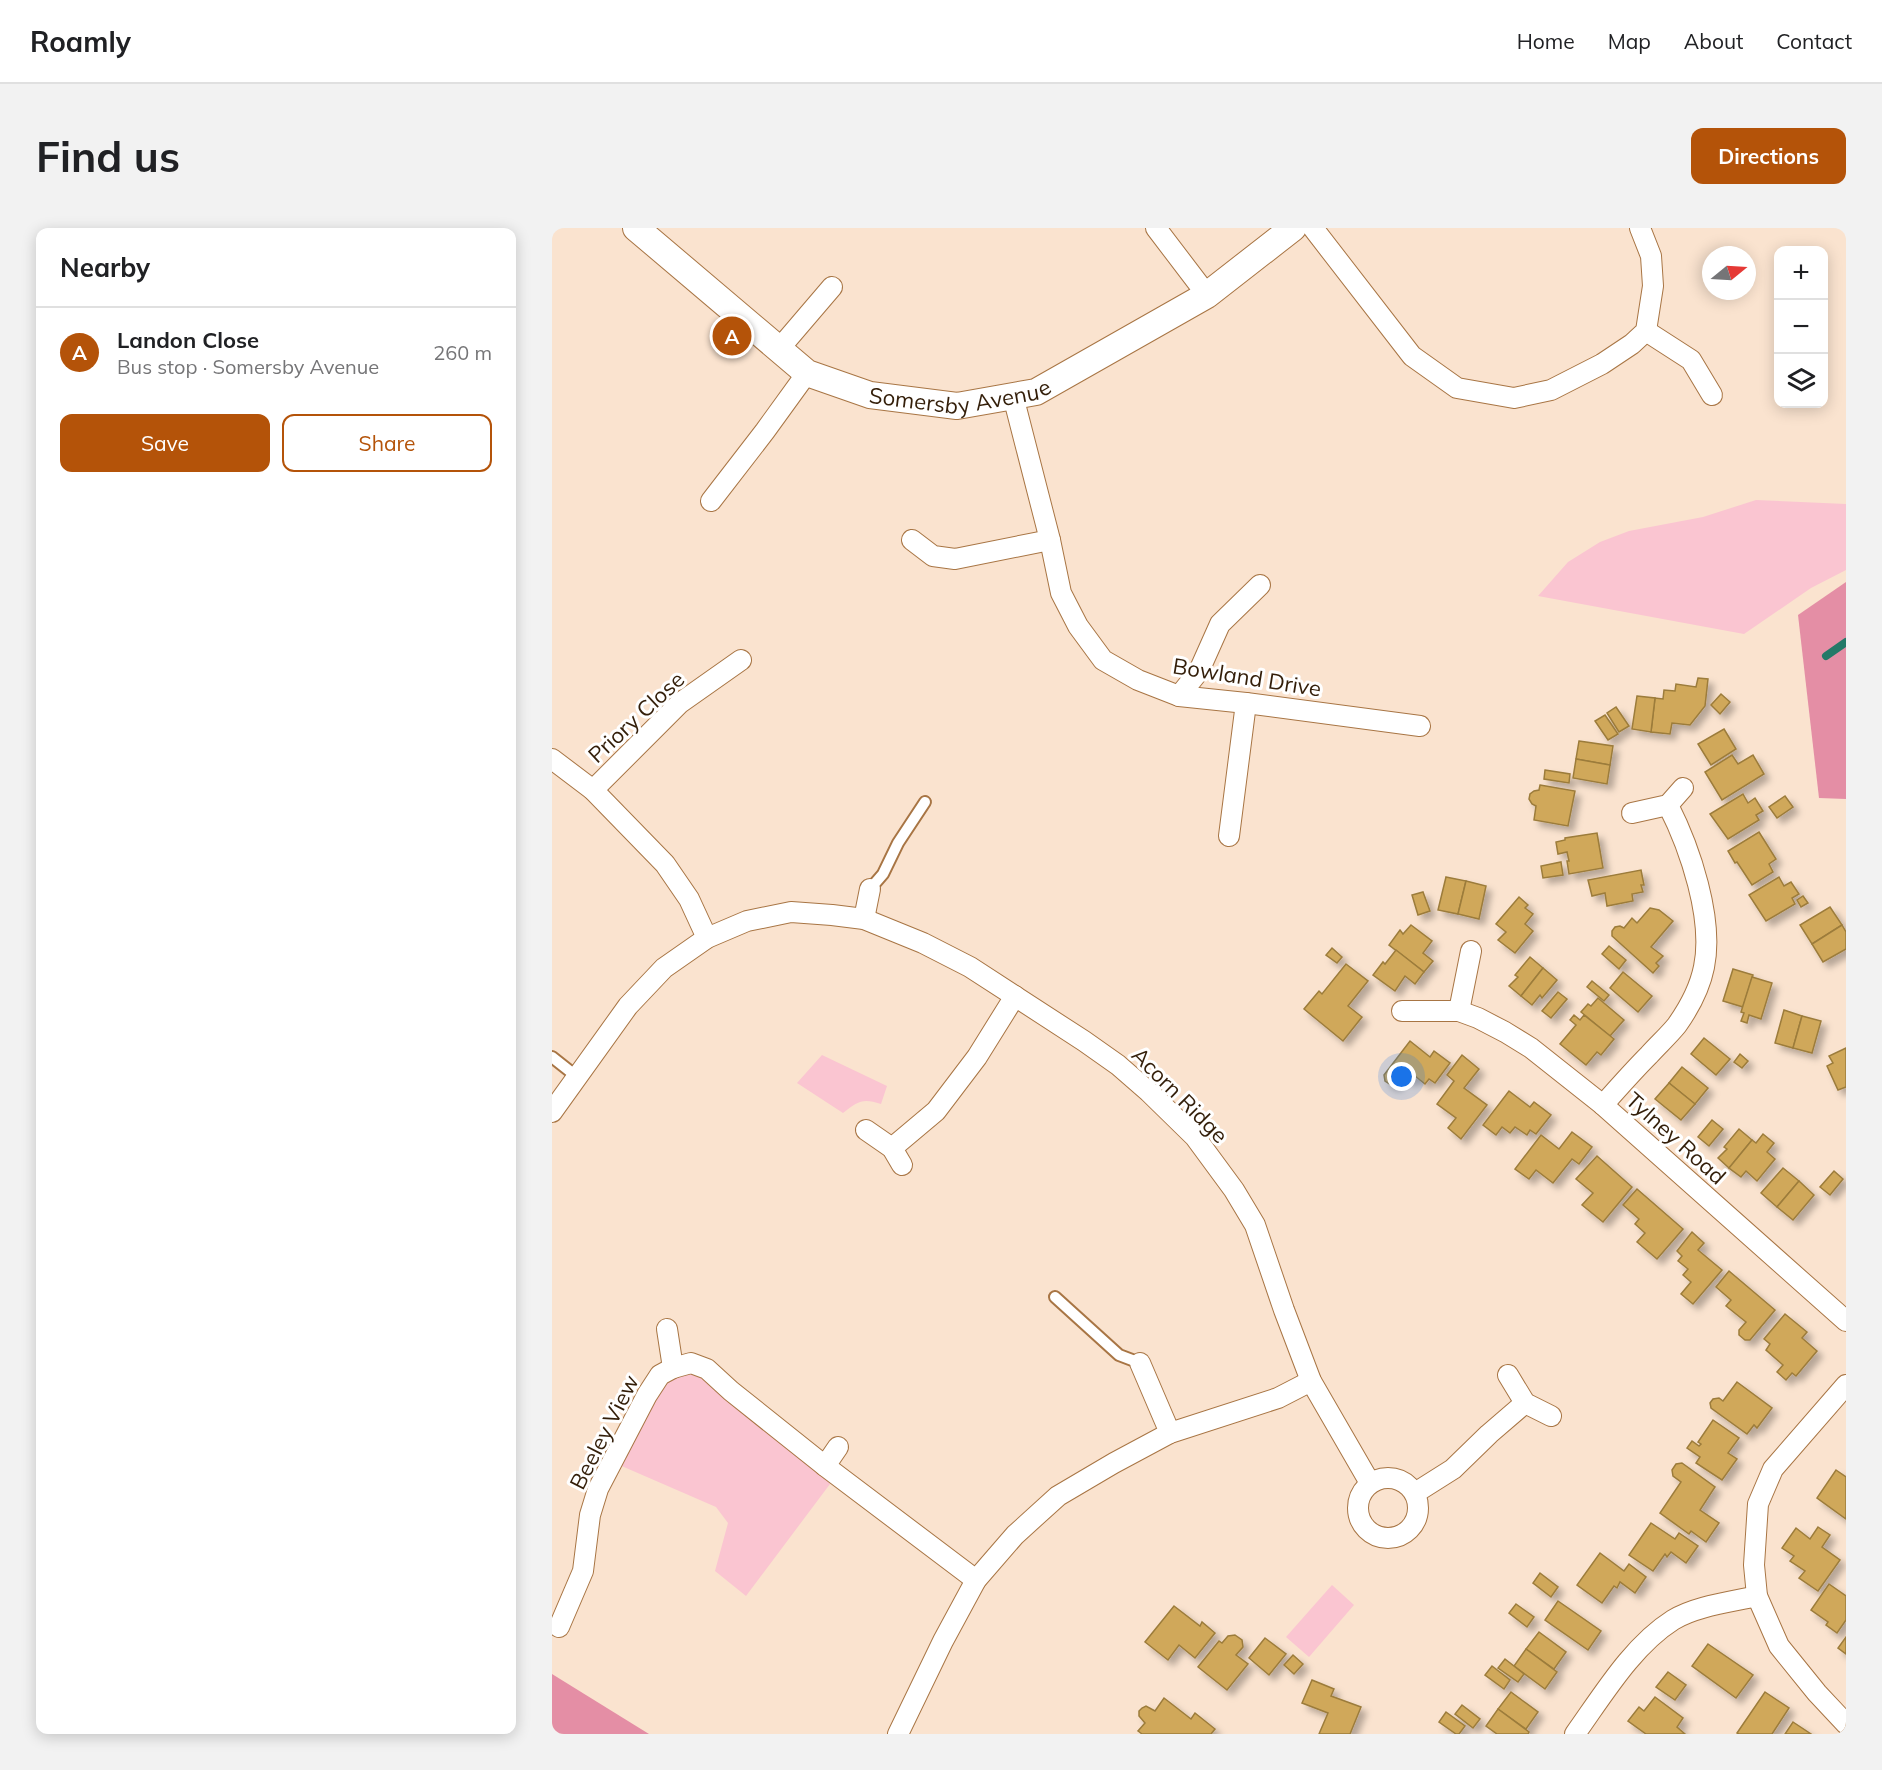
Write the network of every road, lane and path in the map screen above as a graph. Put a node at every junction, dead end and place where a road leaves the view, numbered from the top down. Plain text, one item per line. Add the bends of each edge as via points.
1 (636, 228) edge
2 (1156, 228) edge
3 (1293, 228) edge
4 (1312, 228) edge
5 (1640, 228) edge
6 (832, 286) dead end
7 (1207, 295) junction
8 (1646, 330) junction
9 (779, 349) junction
10 (807, 373) junction
11 (1712, 395) dead end
12 (1013, 396) junction
13 (711, 501) dead end
14 (912, 540) dead end
15 (1050, 540) junction
16 (1260, 585) dead end
17 (741, 660) dead end
18 (1179, 696) junction
19 (1246, 703) junction
20 (1420, 726) dead end
21 (552, 759) edge
22 (1683, 788) dead end
23 (593, 790) junction
24 (925, 802) dead end
25 (1668, 805) junction
26 (1632, 813) dead end
27 (1229, 836) dead end
28 (870, 889) joint
29 (864, 920) junction
30 (707, 938) junction
31 (1472, 951) dead end
32 (1015, 996) junction
33 (1402, 1011) dead end
34 (1460, 1011) junction
35 (552, 1057) edge
36 (576, 1076) junction
37 (1603, 1105) junction
38 (552, 1112) edge
39 (866, 1130) dead end
40 (1055, 1297) dead end
41 (1846, 1321) edge
42 (666, 1329) dead end
43 (1140, 1363) joint
44 (673, 1368) junction
45 (1508, 1375) dead end
46 (1311, 1381) junction
47 (1846, 1385) edge
48 (1525, 1403) junction
49 (1551, 1416) dead end
50 (1170, 1432) junction
51 (838, 1448) dead end
52 (825, 1466) junction
53 (1370, 1483) junction
54 (1415, 1494) junction
55 (976, 1580) junction
56 (1757, 1596) junction
57 (559, 1627) dead end
58 (1846, 1724) edge
59 (898, 1734) edge
60 (1575, 1734) edge

1 - 9 street, Somersby Avenue
2 - 7 street
3 - 7 street, Somersby Avenue
4 - 8 street via 1412,356 1456,388 1514,398 1551,390 1602,364
5 - 8 street via 1651,256 1653,286
6 - 9 street
7 - 12 street, Somersby Avenue via 1036,392
8 - 11 street via 1691,360
9 - 10 street, Somersby Avenue
10 - 12 street, Somersby Avenue via 870,395 957,406
10 - 13 street
12 - 15 street, Bowland Drive
14 - 15 street via 933,556 955,559
15 - 18 street, Bowland Drive via 1061,593 1078,626 1103,660 1138,680
16 - 18 street via 1220,624 1199,671
17 - 23 street, Priory Close via 680,703
18 - 19 street, Bowland Drive
19 - 20 street, Bowland Drive
19 - 27 street
21 - 23 street
22 - 25 street
23 - 30 street via 665,864
24 - 28 lane
25 - 26 street
25 - 37 street via 1691,860 1705,917 1704,967 1694,995 1676,1025
28 - 29 street
29 - 30 street, Acorn Ridge via 791,912 747,921
29 - 32 street, Acorn Ridge via 923,943
30 - 36 street, Acorn Ridge via 664,968 628,1006
31 - 34 street
32 - 39 street via 977,1057 897,1157
32 - 46 street, Acorn Ridge via 1118,1065 1195,1137 1255,1225
33 - 34 street, Tylney Road
34 - 37 street, Tylney Road via 1531,1048
35 - 36 lane
36 - 38 street, Acorn Ridge
37 - 41 street, Tylney Road
40 - 43 lane via 1119,1355
42 - 44 street, Beeley View
43 - 50 street
44 - 52 street, Beeley View via 692,1363 707,1369
44 - 57 street, Beeley View via 660,1375 647,1395 598,1489 590,1515 583,1571
45 - 48 street
46 - 50 street via 1278,1398
46 - 53 street, Acorn Ridge
47 - 56 street via 1773,1469 1758,1504 1754,1565
48 - 49 street
48 - 54 street via 1453,1469
50 - 55 street via 1058,1496
51 - 52 street
52 - 55 street, Beeley View
53 - 54 street via 1395,1478 1407,1483
53 - 54 street via 1360,1494 1357,1508 1360,1521 1369,1532 1382,1538 1393,1539 1406,1533 1416,1522 1419,1508
55 - 59 street
56 - 58 street via 1779,1646
56 - 60 street via 1708,1606 1675,1619 1645,1641

